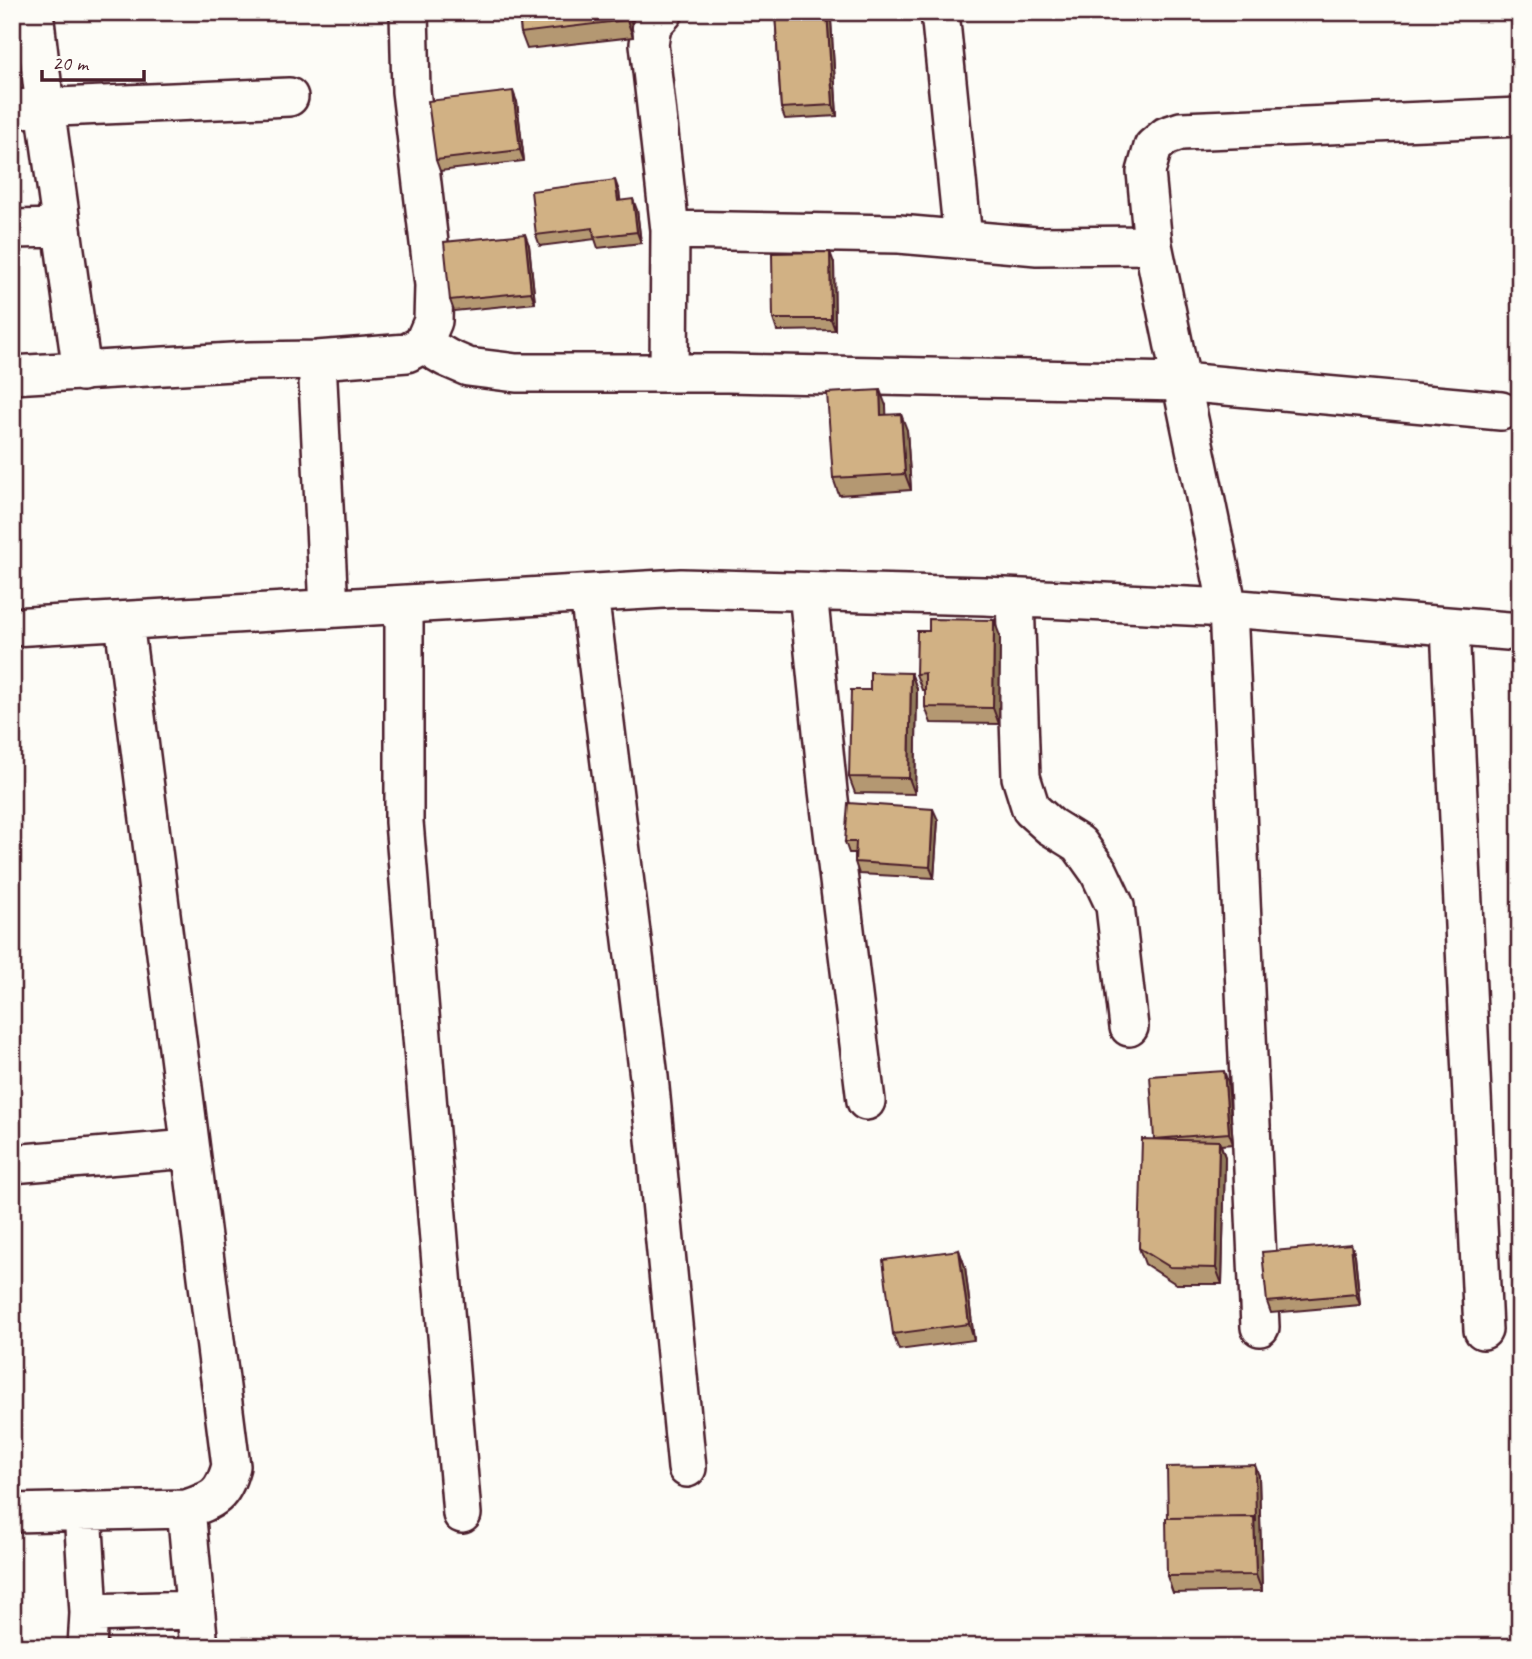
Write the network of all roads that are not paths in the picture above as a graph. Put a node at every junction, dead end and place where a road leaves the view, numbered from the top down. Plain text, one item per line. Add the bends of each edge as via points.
1 (34, 12) edge
2 (409, 12) edge
3 (664, 12) edge
4 (940, 12) edge
5 (289, 97) dead end
6 (28, 108) edge
7 (1520, 117) edge
8 (62, 228) junction
9 (12, 229) edge
10 (670, 230) junction
11 (963, 239) junction
12 (1153, 245) junction
13 (423, 344) junction
14 (317, 360) junction
15 (82, 372) junction
16 (669, 373) junction
17 (12, 375) edge
18 (1182, 382) junction
19 (1501, 411) dead end
20 (807, 592) junction
21 (589, 594) junction
22 (1015, 598) junction
23 (404, 605) junction
24 (1228, 608) junction
25 (329, 609) junction
26 (124, 622) junction
27 (12, 627) edge
28 (1450, 627) junction
29 (1520, 632) edge
30 (1129, 1027) dead end
31 (866, 1101) dead end
32 (189, 1149) junction
33 (12, 1164) edge
34 (1260, 1327) dead end
35 (1483, 1330) dead end
36 (687, 1468) dead end
37 (186, 1509) junction
38 (83, 1511) junction
39 (12, 1513) edge
40 (462, 1514) dead end
41 (195, 1611) junction
42 (88, 1630) edge
43 (199, 1647) edge

1 - 6 street
2 - 13 street via 411,91 434,285 433,321
3 - 10 street via 652,25 649,44
4 - 11 street
5 - 6 street
6 - 8 street
7 - 12 street via 1181,131 1166,136 1153,147 1146,172
8 - 9 street
8 - 15 street
10 - 11 street
10 - 16 street
11 - 12 street via 1037,246
12 - 18 street
13 - 14 street via 407,353
13 - 16 street via 468,367 516,373
14 - 15 street
14 - 25 street
15 - 17 street
16 - 18 street
18 - 19 street
18 - 24 street
20 - 21 street via 681,588
20 - 22 street
20 - 31 street
21 - 23 street
21 - 36 street via 649,1077
22 - 24 street
22 - 30 street via 1021,777 1031,809 1079,845 1099,872 1115,906
23 - 25 street
23 - 40 street via 404,821
24 - 28 street
24 - 34 street
25 - 26 street
26 - 27 street
26 - 32 street
28 - 29 street
28 - 35 street
32 - 33 street
32 - 37 street via 231,1466 226,1484 212,1501
37 - 38 street
37 - 41 street
38 - 39 street
38 - 42 street
41 - 42 street
41 - 43 street

